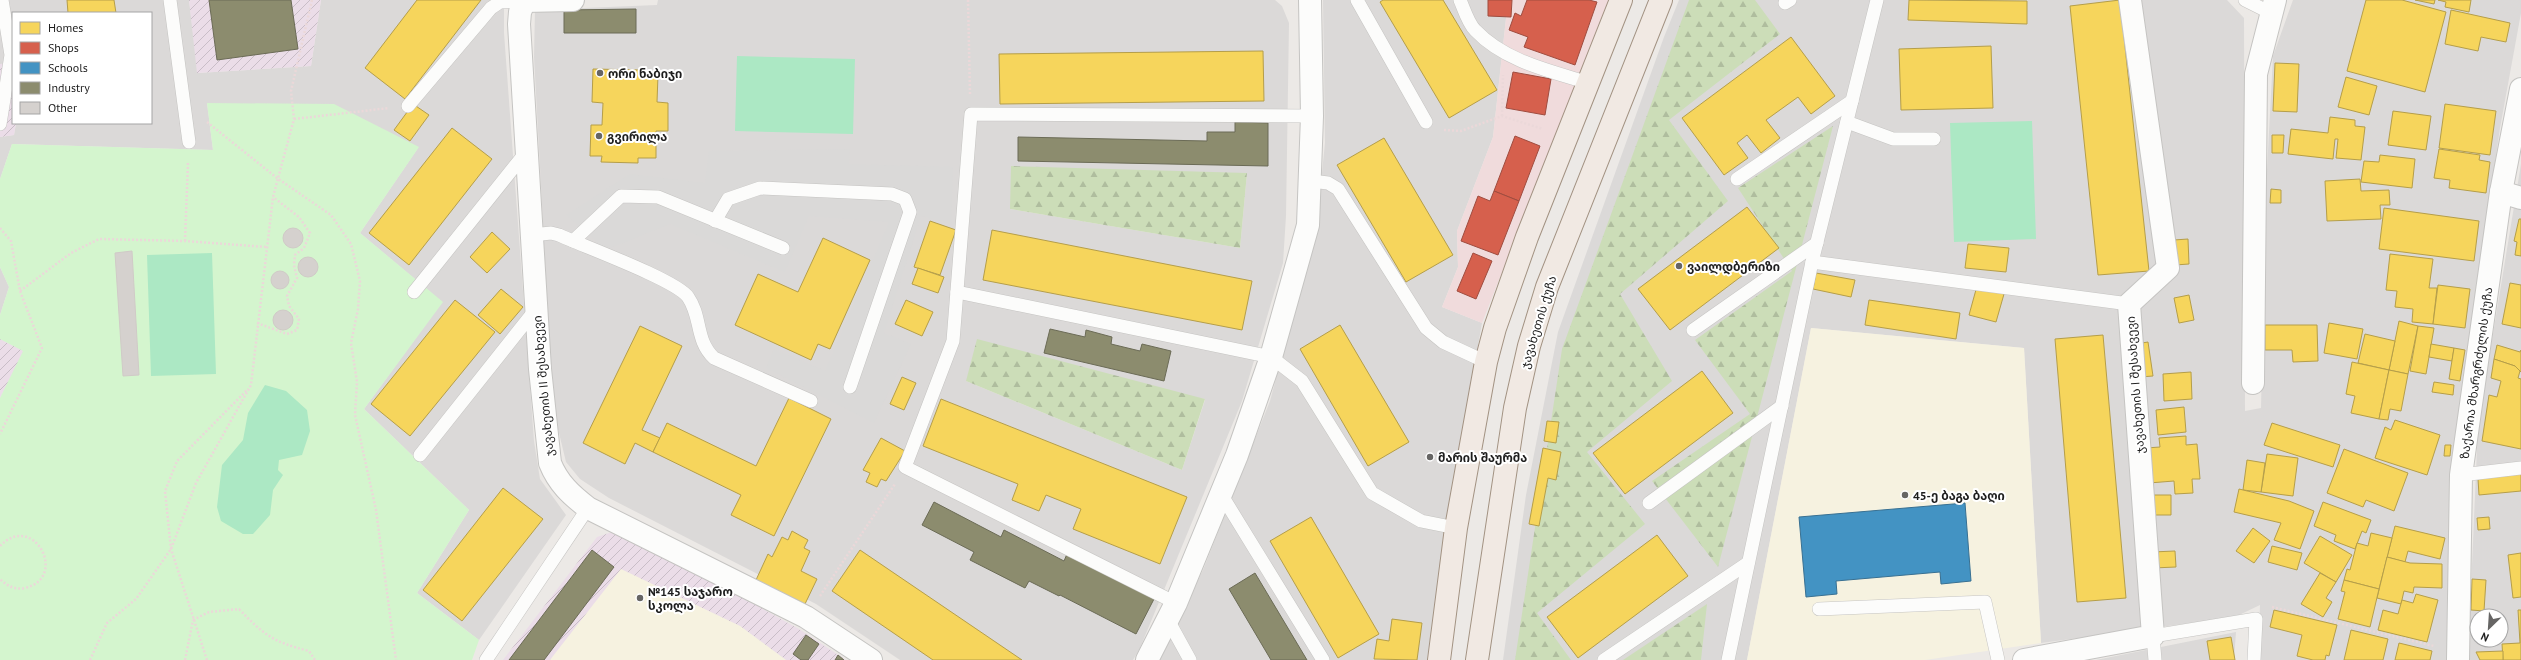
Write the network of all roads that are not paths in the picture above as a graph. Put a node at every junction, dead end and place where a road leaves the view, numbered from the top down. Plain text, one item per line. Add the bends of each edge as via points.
1 (2, 0) edge
2 (170, 0) edge
3 (573, 0) edge
4 (1310, 0) edge
5 (1357, 0) edge
6 (1460, 0) edge
7 (1621, 0) edge
8 (1661, 0) edge
9 (1877, 0) edge
10 (2130, 0) edge
11 (2244, 0) edge
12 (525, 1) edge
13 (2273, 7) edge
14 (5, 56) edge
15 (1589, 83) junction
16 (2521, 89) edge
17 (1852, 101) junction
18 (408, 106) road end
19 (1312, 116) junction
20 (1426, 122) road end
21 (1847, 122) junction
22 (0, 124) edge
23 (1934, 139) dead end
24 (189, 142) road end
25 (527, 151) junction
26 (1737, 179) dead end
27 (1311, 181) junction
28 (2511, 195) edge
29 (715, 220) junction
30 (532, 235) junction
31 (573, 241) junction
32 (1817, 243) junction
33 (783, 248) dead end
34 (1812, 262) junction
35 (414, 292) dead end
36 (957, 292) junction
37 (2129, 304) junction
38 (536, 309) junction
39 (1693, 330) dead end
40 (1271, 357) junction
41 (1486, 362) junction
42 (2253, 383) dead end
43 (850, 387) dead end
44 (811, 401) dead end
45 (1782, 406) junction
46 (420, 455) dead end
47 (2521, 468) edge
48 (2461, 475) junction
49 (1221, 494) junction
50 (1649, 503) dead end
51 (588, 508) junction
52 (1456, 528) junction
53 (1748, 563) junction
54 (1819, 609) dead end
55 (1172, 612) junction
56 (2153, 636) junction
57 (2458, 656) edge
58 (486, 660) edge
59 (872, 660) edge
60 (1147, 660) edge
61 (1190, 660) edge
62 (1323, 660) edge
63 (1439, 660) edge
64 (1477, 660) edge
65 (1604, 660) edge
66 (1728, 660) edge
67 (1998, 660) edge
68 (2024, 660) edge
69 (2155, 660) edge
70 (2254, 660) edge

1 - 14 lane
2 - 24 lane
3 - 12 street
4 - 19 street
5 - 20 lane
6 - 15 lane via 1474,30 1511,55 1522,62
7 - 15 main road
8 - 64 main road, ჯავახეთის ქუჩა via 1547,287 1529,346 1515,408
9 - 17 lane
10 - 37 street, ჯავახეთის I შესახვევი via 2168,268
11 - 13 lane
12 - 18 lane via 500,2 491,8
12 - 25 street, ჯავახეთის II შესახვევი via 520,12 519,24
13 - 42 street via 2256,74
14 - 22 lane
15 - 41 main road via 1509,286
16 - 28 street, ზაქარია მხარგრძელის ქუჩა
17 - 21 lane
17 - 26 lane
19 - 27 street
19 - 36 lane via 971,114
21 - 23 lane via 1893,139
21 - 32 lane
25 - 30 street, ჯავახეთის II შესახვევი
25 - 35 lane
27 - 40 street via 1308,225
27 - 41 lane via 1328,183 1338,189 1426,328 1443,342
28 - 48 street, ზაქარია მხარგრძელის ქუჩა
29 - 31 lane via 658,197 621,196
29 - 33 lane
29 - 43 lane via 728,200 760,188 892,194 905,199 910,212
30 - 31 lane via 550,233
30 - 38 street, ჯავახეთის II შესახვევი
31 - 44 lane via 678,288 694,306 705,350 714,358
32 - 34 lane
32 - 39 lane
34 - 37 lane
34 - 45 lane
36 - 40 lane
36 - 55 lane via 953,341 906,467
37 - 56 street, ჯავახეთის I შესახვევი
38 - 46 lane
38 - 51 street, ჯავახეთის II შესახვევი via 550,463 554,474 569,493
40 - 49 street
40 - 52 lane via 1302,381 1372,494 1421,521
41 - 52 main road
45 - 50 lane
45 - 53 lane
47 - 48 lane
48 - 57 street, ზაქარია მხარგრძელის ქუჩა
49 - 55 street
49 - 62 lane
51 - 58 lane
51 - 59 street, ჯავახეთის II შესახვევი via 806,617
52 - 63 main road
53 - 65 lane
53 - 66 lane
54 - 67 lane via 1985,602
55 - 60 street
55 - 61 lane
56 - 68 street
56 - 69 lane
56 - 70 lane via 2256,619

